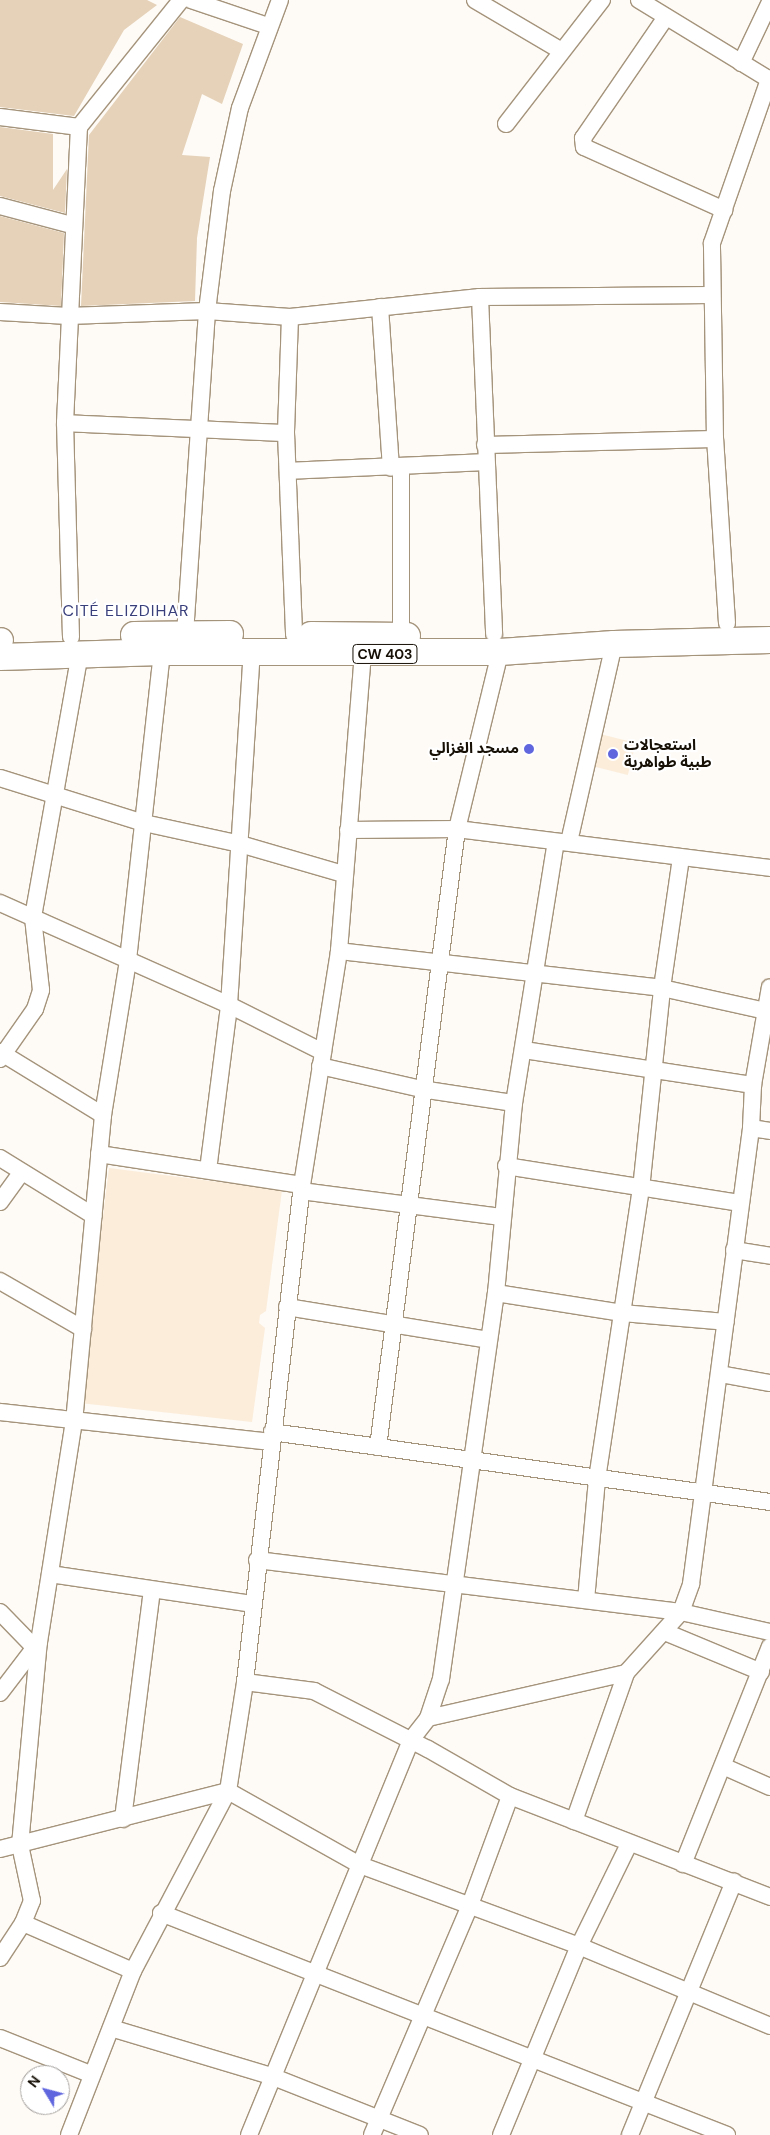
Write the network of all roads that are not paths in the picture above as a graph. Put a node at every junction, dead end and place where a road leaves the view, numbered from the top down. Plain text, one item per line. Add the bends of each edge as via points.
1 (181, 0) edge
2 (191, 0) edge
3 (280, 0) edge
4 (475, 0) edge
5 (602, 0) edge
6 (639, 0) edge
7 (770, 2) edge
8 (666, 17) junction
9 (268, 26) junction
10 (560, 50) junction
11 (741, 63) junction
12 (769, 79) edge
13 (0, 117) edge
14 (506, 124) dead end
15 (79, 127) junction
16 (0, 206) edge
17 (724, 210) junction
18 (72, 225) junction
19 (711, 295) junction
20 (480, 297) junction
21 (380, 308) junction
22 (206, 311) junction
23 (0, 312) edge
24 (68, 316) junction
25 (290, 317) junction
26 (65, 423) junction
27 (198, 428) junction
28 (286, 433) junction
29 (715, 439) junction
30 (485, 445) junction
31 (485, 462) junction
32 (396, 468) junction
33 (288, 471) junction
34 (727, 623) junction
35 (770, 624) edge
36 (185, 634) junction
37 (294, 635) junction
38 (401, 636) junction
39 (770, 640) edge
40 (497, 643) junction
41 (614, 644) junction
42 (0, 645) edge
43 (364, 645) junction
44 (75, 646) junction
45 (162, 652) junction
46 (252, 652) junction
47 (0, 778) edge
48 (53, 795) junction
49 (144, 823) junction
50 (458, 829) junction
51 (348, 830) junction
52 (563, 842) junction
53 (240, 844) junction
54 (682, 857) junction
55 (770, 868) edge
56 (343, 874) junction
57 (0, 903) edge
58 (34, 917) junction
59 (339, 951) junction
60 (128, 960) junction
61 (440, 962) junction
62 (534, 972) junction
63 (770, 987) edge
64 (662, 988) junction
65 (229, 1006) junction
66 (768, 1012) edge
67 (524, 1050) junction
68 (1, 1055) edge
69 (321, 1059) junction
70 (655, 1071) junction
71 (753, 1085) junction
72 (421, 1089) junction
73 (514, 1103) junction
74 (104, 1115) junction
75 (751, 1128) junction
76 (770, 1131) edge
77 (100, 1154) junction
78 (0, 1158) edge
79 (506, 1166) junction
80 (208, 1170) junction
81 (22, 1172) junction
82 (302, 1188) junction
83 (640, 1189) junction
84 (0, 1202) edge
85 (408, 1203) junction
86 (739, 1203) junction
87 (94, 1216) junction
88 (501, 1217) junction
89 (734, 1250) junction
90 (770, 1256) edge
91 (0, 1281) edge
92 (496, 1293) junction
93 (287, 1307) junction
94 (622, 1313) junction
95 (726, 1322) junction
96 (392, 1324) junction
97 (83, 1329) junction
98 (488, 1340) junction
99 (720, 1374) junction
100 (770, 1383) edge
101 (0, 1412) edge
102 (74, 1422) junction
103 (271, 1437) junction
104 (378, 1447) junction
105 (471, 1460) junction
106 (597, 1479) junction
107 (706, 1494) junction
108 (770, 1502) edge
109 (257, 1560) junction
110 (50, 1574) junction
111 (453, 1585) junction
112 (152, 1590) junction
113 (586, 1600) junction
114 (252, 1604) junction
115 (0, 1612) edge
116 (681, 1612) junction
117 (665, 1632) junction
118 (770, 1632) edge
119 (37, 1645) junction
120 (770, 1648) edge
121 (626, 1673) junction
122 (245, 1682) junction
123 (763, 1682) edge
124 (0, 1694) edge
125 (428, 1718) junction
126 (411, 1740) junction
127 (725, 1767) junction
128 (770, 1787) edge
129 (228, 1791) junction
130 (510, 1796) junction
131 (123, 1819) junction
132 (574, 1821) junction
133 (629, 1844) junction
134 (20, 1845) junction
135 (0, 1849) edge
136 (683, 1864) junction
137 (360, 1865) junction
138 (734, 1882) junction
139 (770, 1897) edge
140 (470, 1905) junction
141 (161, 1913) junction
142 (23, 1923) junction
143 (579, 1946) junction
144 (0, 1958) edge
145 (133, 1972) junction
146 (315, 1973) junction
147 (687, 1990) junction
148 (421, 2017) junction
149 (770, 2026) edge
150 (111, 2028) junction
151 (0, 2038) edge
152 (530, 2060) junction
153 (90, 2074) junction
154 (271, 2076) junction
155 (642, 2101) junction
156 (379, 2117) junction
157 (69, 2135) edge
158 (248, 2135) edge
159 (372, 2135) edge
160 (420, 2135) edge
161 (502, 2135) edge
162 (630, 2135) edge
163 (727, 2135) edge

1 - 15 street
2 - 9 street
3 - 9 street
4 - 10 street
5 - 10 street
6 - 8 street
7 - 11 street
8 - 11 street
8 - 17 street via 583,138 584,147
9 - 22 street via 229,148
10 - 14 street
11 - 12 street
12 - 17 street
13 - 15 street
15 - 18 street
16 - 18 street
17 - 19 street via 712,243
18 - 24 street
19 - 20 street
19 - 29 street
20 - 21 street
20 - 30 street
21 - 25 street
21 - 32 street
22 - 24 street
22 - 25 street
22 - 27 street
23 - 24 street
24 - 26 street
25 - 28 street
26 - 27 street
26 - 44 street
27 - 28 street
27 - 36 street
28 - 33 street
29 - 30 street
29 - 34 street
30 - 31 street
31 - 32 street
31 - 40 street
32 - 33 street
32 - 38 street
33 - 37 street
34 - 35 main road, CW 403
34 - 40 main road, CW 403
36 - 37 main road, CW 403
36 - 44 main road, CW 403
37 - 43 main road, CW 403
38 - 40 main road, CW 403
38 - 43 main road, CW 403
39 - 41 main road, CW 403
40 - 41 main road, CW 403
40 - 43 main road, CW 403
40 - 50 street
41 - 52 street
42 - 44 main road, CW 403
43 - 46 main road, CW 403
43 - 51 street
44 - 45 main road, CW 403
44 - 48 street
45 - 46 main road, CW 403
45 - 49 street
46 - 53 street
47 - 48 street
48 - 49 street
48 - 58 street
49 - 53 street
49 - 60 street
50 - 51 street
50 - 52 street
50 - 61 street
51 - 56 street
52 - 54 street
52 - 62 street
53 - 56 street
53 - 65 street
54 - 55 street
54 - 64 street
56 - 59 street
57 - 58 street
58 - 60 street
58 - 68 street via 41,990 35,1009
59 - 61 street
59 - 69 street
60 - 65 street
60 - 74 street
61 - 62 street
61 - 72 street
62 - 64 street
62 - 67 street
63 - 66 street
64 - 66 street
64 - 70 street
65 - 69 street
65 - 80 street
66 - 71 street
67 - 70 street
67 - 73 street
68 - 74 street
69 - 72 street
69 - 82 street
70 - 71 street
70 - 83 street
71 - 75 street
72 - 73 street
72 - 85 street
73 - 79 street
74 - 77 street
75 - 76 street
75 - 86 street
77 - 80 street
77 - 87 street
78 - 81 street
79 - 83 street
79 - 88 street
80 - 82 street
81 - 84 street
81 - 87 street
82 - 85 street
82 - 93 street
83 - 86 street
83 - 94 street
85 - 88 street
85 - 96 street
86 - 89 street
87 - 97 street
88 - 92 street
89 - 90 street
89 - 95 street
91 - 97 street
92 - 94 street
92 - 98 street
93 - 96 street
93 - 103 street
94 - 95 street
94 - 106 street
95 - 99 street
96 - 98 street
96 - 104 street
97 - 102 street
98 - 105 street
99 - 100 street
99 - 107 street
101 - 102 street
102 - 103 street
102 - 110 street
103 - 104 street
103 - 109 street
104 - 105 street
105 - 106 street
105 - 111 street
106 - 107 street
106 - 113 street
107 - 108 street
107 - 116 street via 691,1584
109 - 111 street
109 - 114 street
110 - 112 street
110 - 119 street
111 - 113 street
111 - 125 street via 441,1679
112 - 114 street
112 - 131 street
113 - 116 street
114 - 122 street
115 - 119 street
116 - 117 street
116 - 118 street
117 - 121 street
117 - 123 street
119 - 124 street
119 - 134 street
120 - 123 street
121 - 125 street
121 - 132 street
122 - 126 street via 314,1691
122 - 129 street
123 - 127 street
125 - 126 street
126 - 130 street
126 - 137 street
127 - 128 street
127 - 136 street
129 - 131 street
129 - 137 street
129 - 141 street
130 - 132 street
130 - 140 street
131 - 134 street
132 - 133 street
133 - 136 street
133 - 143 street
134 - 135 street
134 - 142 street via 32,1894
136 - 138 street
137 - 140 street
137 - 146 street
138 - 139 street
138 - 147 street
140 - 143 street
140 - 148 street
141 - 145 street
141 - 146 street
142 - 144 street
142 - 145 street
143 - 147 street
143 - 152 street
145 - 150 street
146 - 148 street
146 - 154 street
147 - 149 street
147 - 155 street
148 - 152 street
148 - 156 street
150 - 153 street
150 - 154 street
151 - 153 street
152 - 155 street
152 - 161 street
153 - 157 street
154 - 156 street
154 - 158 street
155 - 162 street
155 - 163 street
156 - 159 street
156 - 160 street

